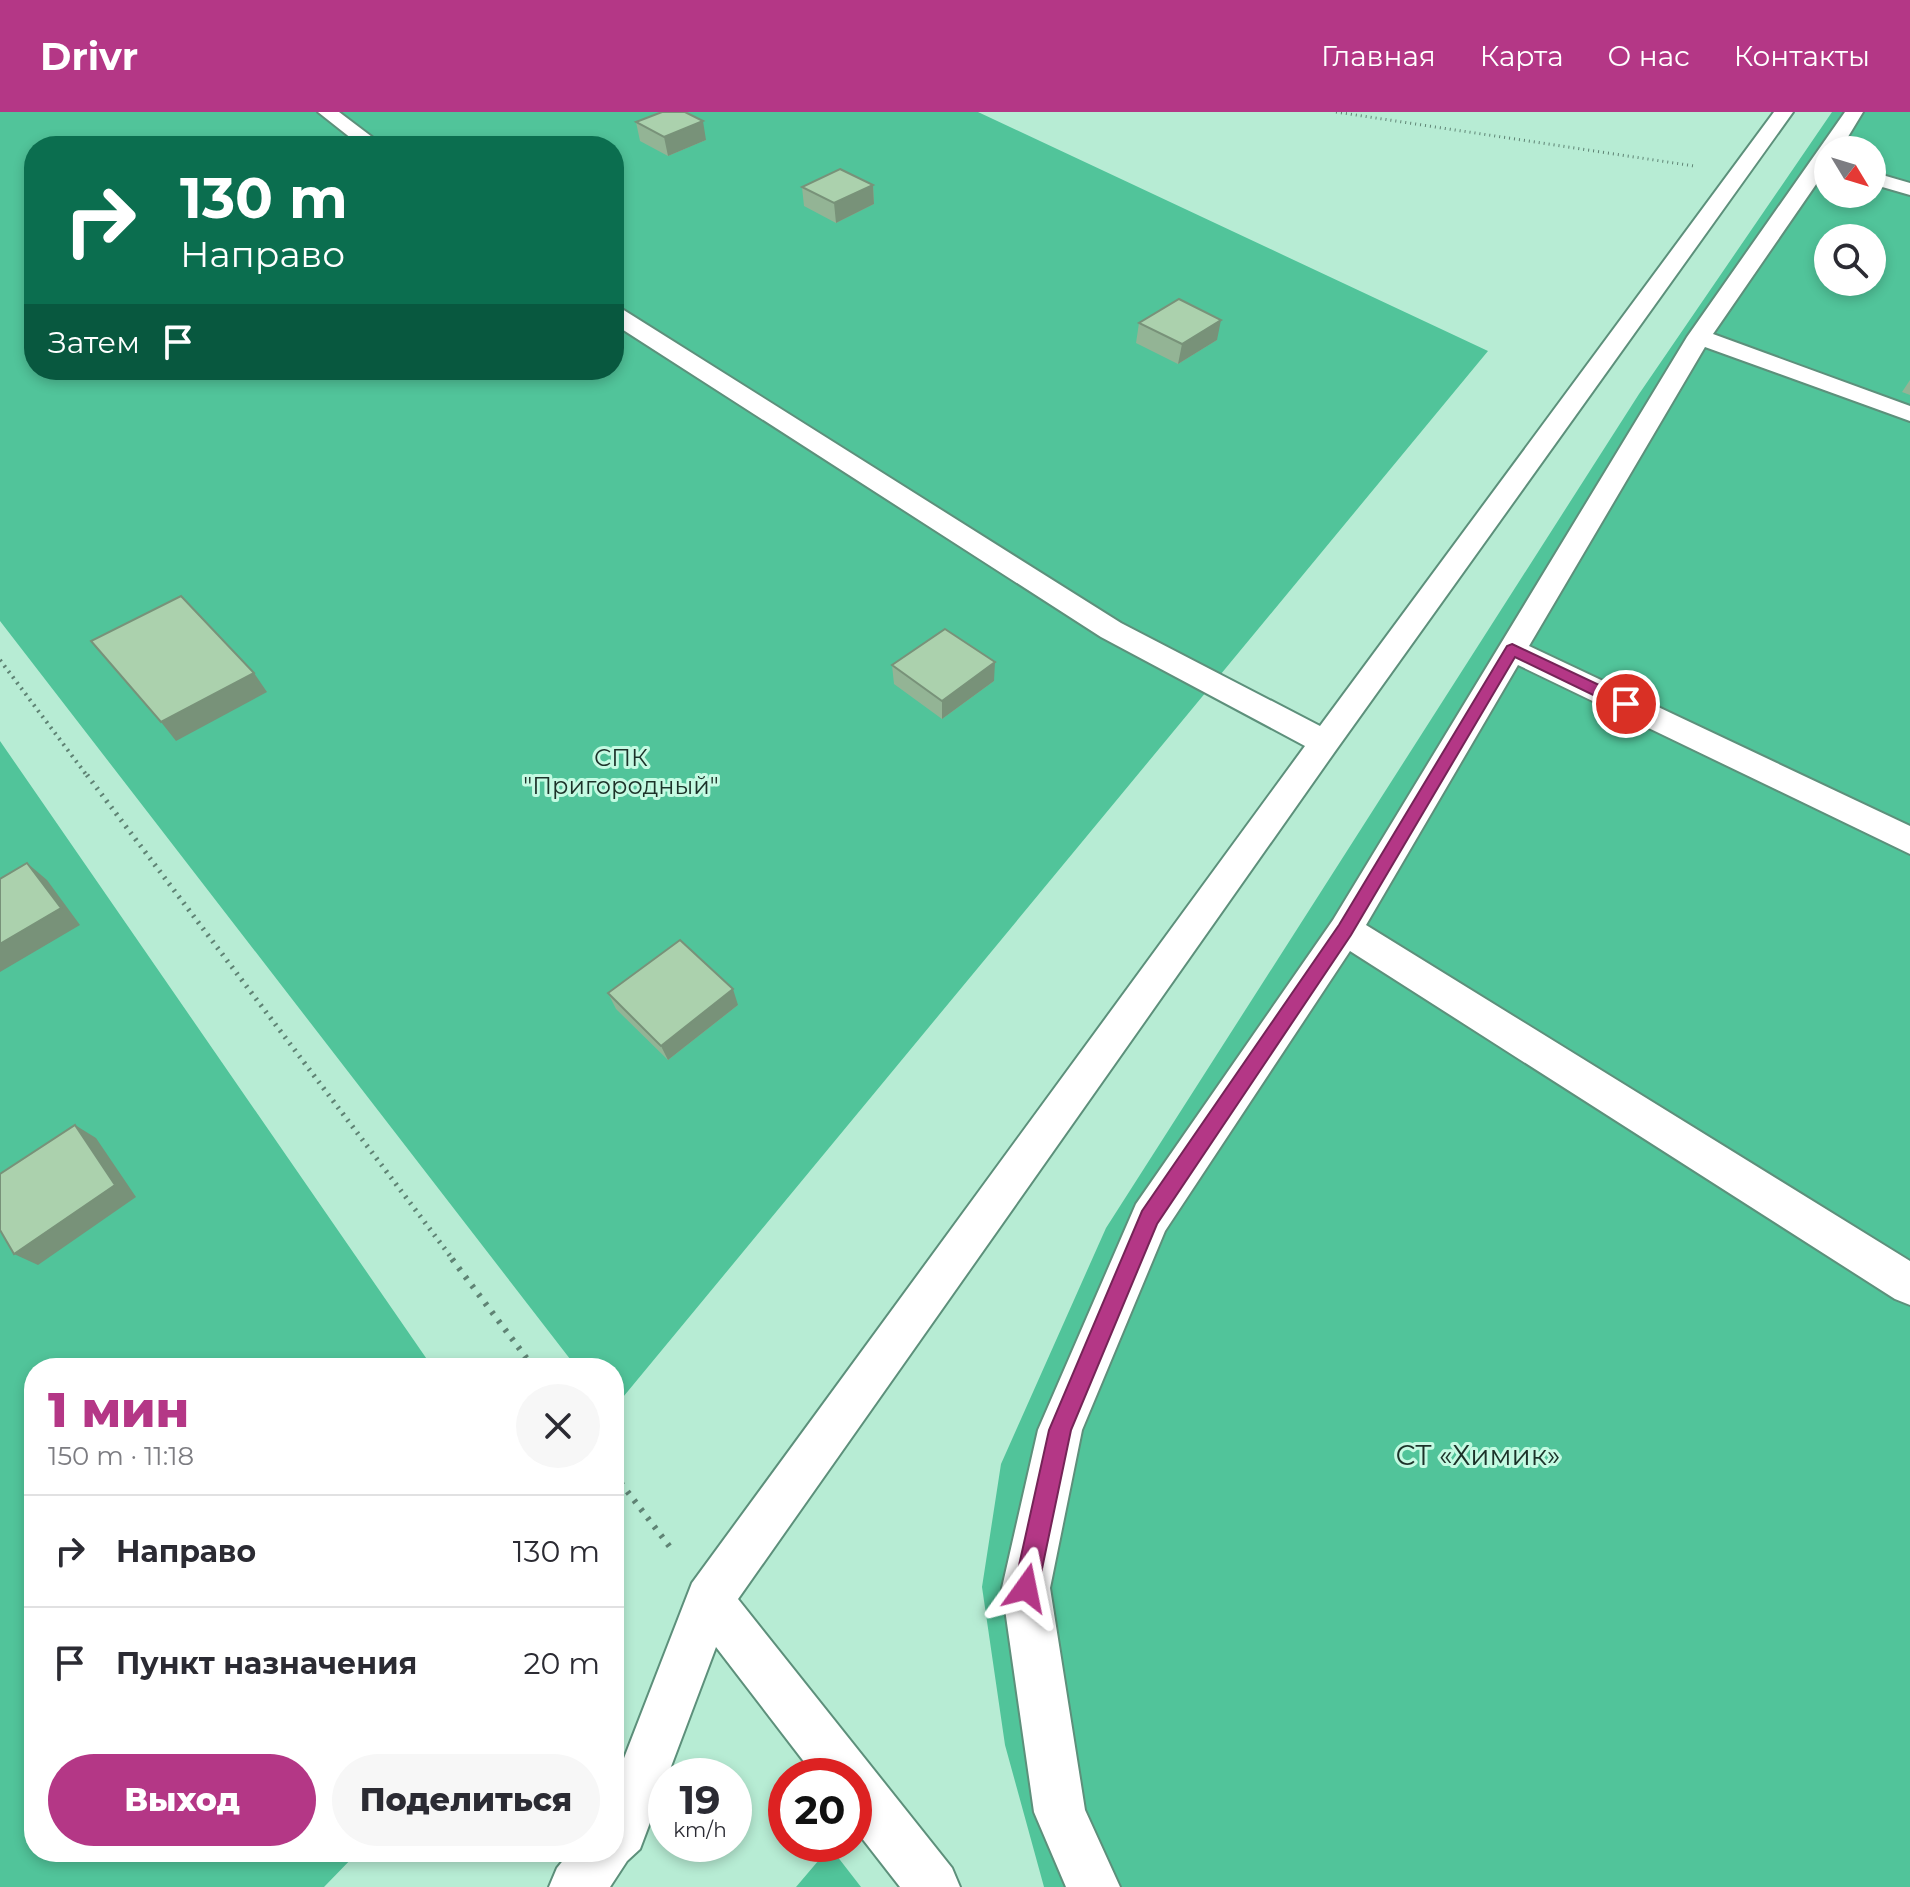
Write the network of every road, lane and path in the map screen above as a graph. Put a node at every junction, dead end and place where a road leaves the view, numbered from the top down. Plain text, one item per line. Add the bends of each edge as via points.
1 (327, 112) edge
2 (1336, 112) edge
3 (1784, 112) edge
4 (1854, 112) edge
5 (360, 136) edge
6 (1840, 136) edge
7 (1738, 172) junction
8 (1814, 175) edge
9 (1886, 182) edge
10 (1910, 189) edge
11 (624, 320) edge
12 (1699, 337) junction
13 (1910, 414) edge
14 (1512, 650) junction
15 (0, 660) edge
16 (1325, 742) junction
17 (1910, 841) edge
18 (1345, 930) junction
19 (1910, 1285) edge
20 (526, 1358) edge
21 (624, 1487) edge
22 (709, 1600) junction
23 (833, 1758) edge
24 (872, 1809) edge
25 (624, 1826) edge
26 (596, 1862) edge
27 (576, 1887) edge
28 (933, 1887) edge
29 (1093, 1887) edge

1 - 5 lane
2 - 7 path
3 - 7 lane
4 - 6 lane
7 - 16 lane
8 - 12 lane
9 - 10 lane
11 - 16 lane via 1111,630
12 - 13 lane
12 - 14 lane
14 - 17 lane
14 - 18 lane
15 - 20 path
16 - 22 lane
18 - 19 lane
18 - 29 lane via 1150,1218 1060,1430 1026,1588 1060,1812
21 - 22 path
22 - 23 lane
22 - 25 lane
24 - 28 lane
26 - 27 lane

